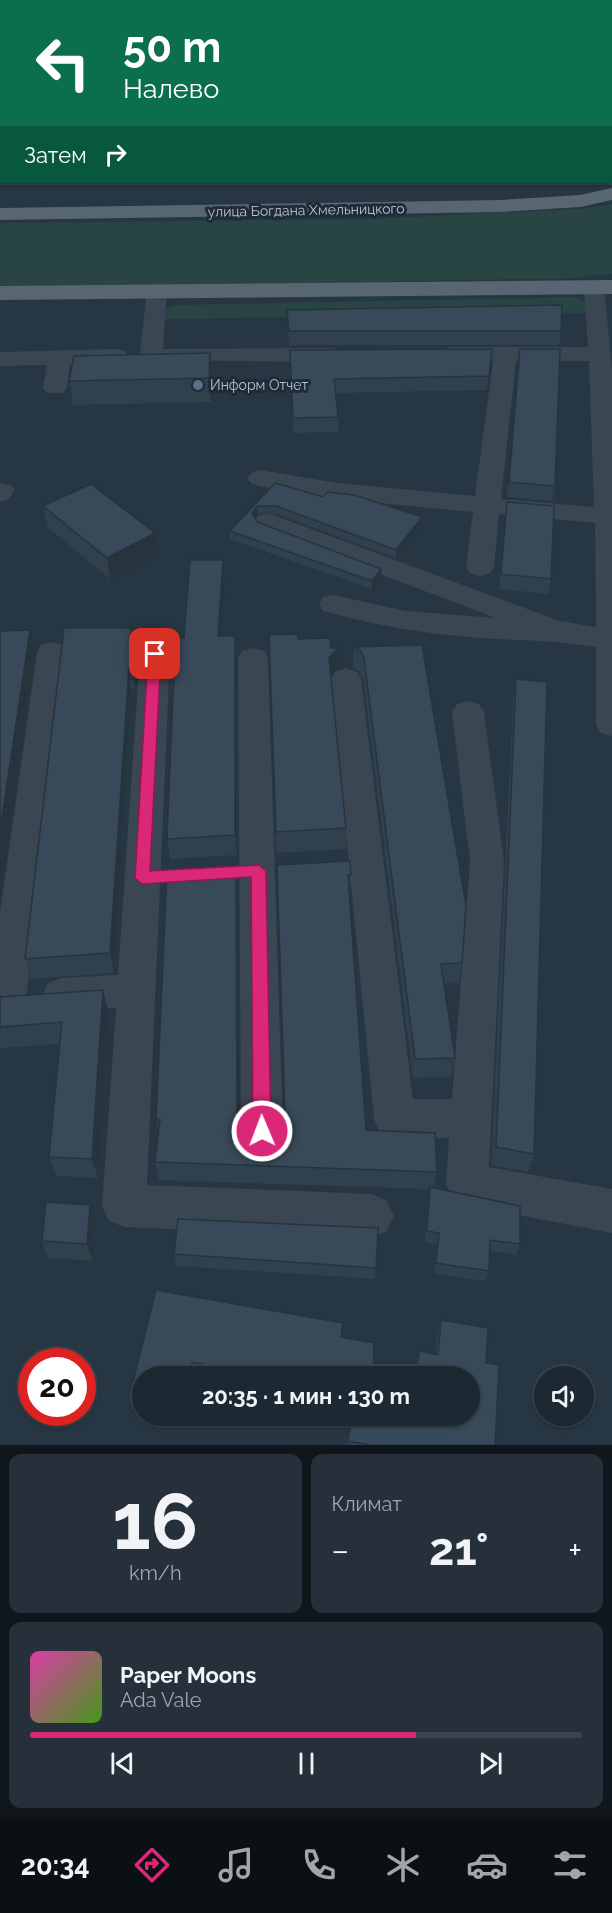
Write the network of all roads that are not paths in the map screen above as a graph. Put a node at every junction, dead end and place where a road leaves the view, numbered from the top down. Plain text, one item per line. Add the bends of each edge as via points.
1 (596, 183) edge
2 (612, 194) edge
3 (556, 203) junction
4 (0, 214) edge
5 (603, 287) edge
6 (157, 290) junction
7 (0, 293) edge
8 (351, 354) edge
9 (422, 354) edge
10 (505, 354) junction
11 (598, 354) junction
12 (151, 355) junction
13 (59, 358) junction
14 (0, 359) edge
15 (55, 388) dead end
16 (607, 444) edge
17 (260, 478) dead end
18 (487, 505) junction
19 (610, 517) edge
20 (267, 522) dead end
21 (480, 567) dead end
22 (333, 604) dead end
23 (555, 630) junction
24 (610, 639) junction
25 (52, 652) dead end
26 (155, 654) dead end
27 (253, 658) dead end
28 (346, 679) dead end
29 (468, 712) dead end
30 (612, 725) edge
31 (180, 876) edge
32 (142, 878) junction
33 (136, 990) junction
34 (3, 999) edge
35 (471, 1118) junction
36 (262, 1131) dead end
37 (612, 1211) edge
38 (372, 1216) dead end

1 - 3 main road via 580,195
2 - 3 main road, улица Богдана Хмельницкого
3 - 4 main road, улица Богдана Хмельницкого
5 - 6 main road
5 - 11 street
6 - 7 main road
6 - 12 street
8 - 12 street
9 - 10 street
10 - 11 street
10 - 18 street
11 - 16 street
12 - 13 street
13 - 14 street
13 - 15 street
16 - 19 street
17 - 18 street via 337,491
18 - 19 street
18 - 21 street
19 - 24 street
20 - 23 street
22 - 23 street via 417,622
23 - 24 street
24 - 30 street
25 - 34 street
26 - 32 street
27 - 36 street
28 - 35 street via 351,865 395,1119
29 - 35 street via 487,861
31 - 32 street
32 - 33 street
33 - 34 street
33 - 38 street via 124,1206
35 - 37 street via 467,1184

